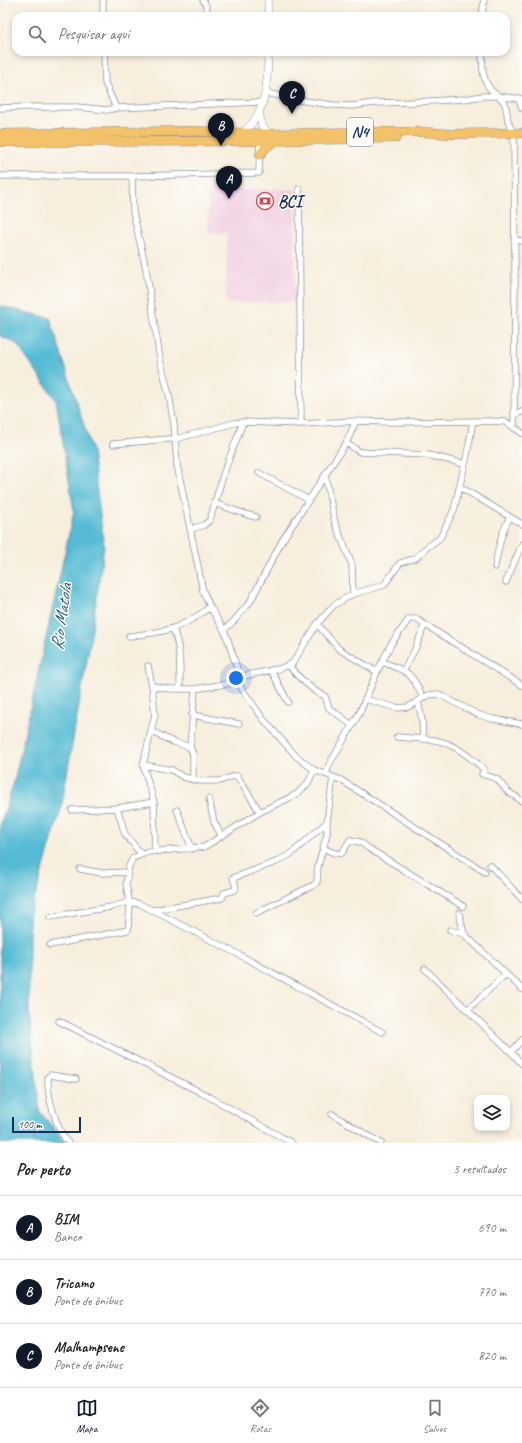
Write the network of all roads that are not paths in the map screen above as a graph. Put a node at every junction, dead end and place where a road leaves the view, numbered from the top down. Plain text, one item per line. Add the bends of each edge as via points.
1 (103, 0) edge
2 (203, 0) edge
3 (268, 0) edge
4 (484, 0) edge
5 (104, 12) edge
6 (207, 12) edge
7 (268, 12) edge
8 (482, 12) edge
9 (104, 56) edge
10 (268, 56) edge
11 (482, 56) edge
12 (266, 93) junction
13 (497, 96) junction
14 (520, 98) edge
15 (263, 102) junction
16 (0, 108) edge
17 (116, 108) junction
18 (522, 108) edge
19 (259, 112) junction
20 (243, 132) junction
21 (518, 133) edge
22 (0, 134) edge
23 (100, 137) junction
24 (260, 137) junction
25 (273, 137) junction
26 (248, 141) junction
27 (0, 142) edge
28 (260, 156) junction
29 (0, 176) edge
30 (132, 176) junction
31 (299, 188) dead end
32 (514, 240) junction
33 (522, 241) edge
34 (515, 272) junction
35 (522, 274) edge
36 (522, 412) edge
37 (514, 414) junction
38 (356, 421) junction
39 (243, 422) junction
40 (473, 422) junction
41 (301, 424) junction
42 (514, 428) junction
43 (522, 433) edge
44 (176, 440) junction
45 (346, 443) junction
46 (113, 444) dead end
47 (465, 464) junction
48 (259, 473) dead end
49 (325, 474) junction
50 (460, 487) junction
51 (308, 500) junction
52 (214, 502) junction
53 (256, 517) dead end
54 (510, 517) junction
55 (522, 524) edge
56 (191, 528) junction
57 (522, 544) edge
58 (495, 567) dead end
59 (506, 582) dead end
60 (353, 594) junction
61 (210, 607) junction
62 (317, 624) junction
63 (424, 626) junction
64 (173, 629) junction
65 (224, 630) junction
66 (128, 636) dead end
67 (382, 662) junction
68 (288, 665) junction
69 (148, 666) dead end
70 (271, 670) junction
71 (404, 670) junction
72 (377, 672) junction
73 (238, 679) junction
74 (522, 685) edge
75 (152, 686) junction
76 (180, 689) junction
77 (195, 689) junction
78 (365, 699) junction
79 (420, 700) junction
80 (288, 702) dead end
81 (192, 715) junction
82 (239, 724) dead end
83 (522, 724) edge
84 (352, 725) junction
85 (151, 731) junction
86 (397, 737) dead end
87 (423, 739) junction
88 (190, 747) junction
89 (142, 765) junction
90 (314, 770) junction
91 (326, 774) junction
92 (333, 777) junction
93 (192, 780) junction
94 (209, 799) dead end
95 (522, 801) edge
96 (154, 802) junction
97 (117, 808) junction
98 (72, 810) dead end
99 (177, 810) dead end
100 (260, 812) junction
101 (327, 822) junction
102 (221, 835) junction
103 (192, 848) junction
104 (324, 848) junction
105 (155, 851) junction
106 (142, 854) junction
107 (490, 864) dead end
108 (80, 869) dead end
109 (127, 872) junction
110 (485, 872) dead end
111 (522, 899) edge
112 (129, 902) junction
113 (463, 906) dead end
114 (152, 910) junction
115 (256, 913) dead end
116 (459, 913) dead end
117 (50, 917) dead end
118 (450, 930) dead end
119 (464, 934) junction
120 (50, 945) dead end
121 (425, 969) dead end
122 (506, 974) junction
123 (522, 989) edge
124 (467, 1010) junction
125 (59, 1021) dead end
126 (382, 1032) dead end
127 (522, 1040) edge
128 (511, 1052) junction
129 (522, 1064) edge
130 (76, 1079) dead end
131 (332, 1114) dead end
132 (68, 1143) edge
133 (292, 1143) edge
134 (381, 1143) edge

1 - 5 street
2 - 6 street
3 - 7 street
4 - 8 street
9 - 17 street via 105,82
10 - 12 street
11 - 13 street via 483,75 489,88
12 - 13 street via 298,100 352,106
12 - 15 street
13 - 14 street
13 - 21 street via 506,106 507,121
14 - 18 street
15 - 17 street
15 - 19 street
16 - 17 street
19 - 20 street via 250,127
19 - 25 street via 262,126
20 - 23 highway, N4 via 195,131
20 - 24 highway, N4
21 - 25 highway, N4 via 423,137
21 - 32 street
22 - 23 highway, N4
23 - 26 highway, N4
23 - 27 highway, N4
24 - 25 highway, N4
24 - 26 highway, N4
24 - 28 street
25 - 28 highway
26 - 28 highway
28 - 30 street via 259,173
29 - 30 street
30 - 44 street via 133,212 146,269
31 - 41 street
32 - 33 street
32 - 34 street
34 - 35 street
34 - 37 street
36 - 37 street
37 - 42 street
38 - 40 street
38 - 41 street
38 - 45 street
39 - 41 street
39 - 44 street
39 - 52 street
40 - 42 street via 506,422
40 - 47 street
42 - 43 street
44 - 46 street
44 - 56 street via 177,465
45 - 47 street via 360,452 428,456
45 - 49 street
47 - 50 street
48 - 51 street
49 - 51 street
49 - 60 street via 335,523 352,565
50 - 54 street
50 - 60 street via 454,510 440,538 416,558 400,563 384,585
51 - 65 street via 282,541 250,602
52 - 53 street
52 - 56 street via 210,520 204,525
54 - 55 street
54 - 58 street via 500,542
56 - 61 street via 203,591
57 - 59 street
60 - 62 street via 341,599
61 - 64 street via 184,625
61 - 65 street
62 - 68 street via 292,664
62 - 72 street via 339,649
63 - 67 street via 416,620 409,619 396,635
63 - 71 street
63 - 74 street
64 - 66 street
64 - 76 street via 180,655
65 - 73 street
67 - 71 street
67 - 72 street
68 - 70 street
68 - 84 street via 315,691 325,696 329,708
69 - 75 street
70 - 73 street
70 - 80 street
71 - 79 street via 414,681
72 - 78 street
73 - 77 street
73 - 90 street via 247,698 264,720 296,756
75 - 76 street
75 - 85 street via 155,715
76 - 77 street
77 - 81 street
78 - 79 street via 396,708 408,707
78 - 84 street
79 - 83 street via 438,694 479,714
79 - 87 street
81 - 82 street
81 - 88 street
84 - 91 street
85 - 88 street
85 - 89 street
86 - 87 street
87 - 95 street via 448,743 458,749 484,769 482,774 497,779 507,791
88 - 93 street via 193,754
89 - 93 street via 172,770
89 - 96 street
90 - 91 street
90 - 100 street via 308,783 297,794
91 - 92 street
92 - 101 street
92 - 110 street
93 - 100 street via 220,781 237,776
94 - 102 street via 214,822
96 - 97 street
96 - 105 street
97 - 98 street
97 - 106 street via 125,834
99 - 103 street
100 - 102 street
101 - 104 street
101 - 114 street via 291,854 233,878 236,890 224,893 222,898
102 - 103 street via 204,847
103 - 105 street
104 - 113 street via 338,854 342,853 350,840 360,842
104 - 115 street via 318,866 317,882 314,885
105 - 106 street
106 - 109 street via 131,860
107 - 111 street
108 - 109 street via 102,873
109 - 112 street via 126,888
112 - 114 street
112 - 117 street
112 - 120 street via 127,930
114 - 126 street
116 - 119 street
118 - 119 street
119 - 122 street
121 - 124 street
122 - 123 street
122 - 124 street
124 - 128 street
125 - 133 street via 206,1095
127 - 128 street
128 - 129 street
130 - 132 street via 50,1075 48,1077 52,1110
131 - 134 street

